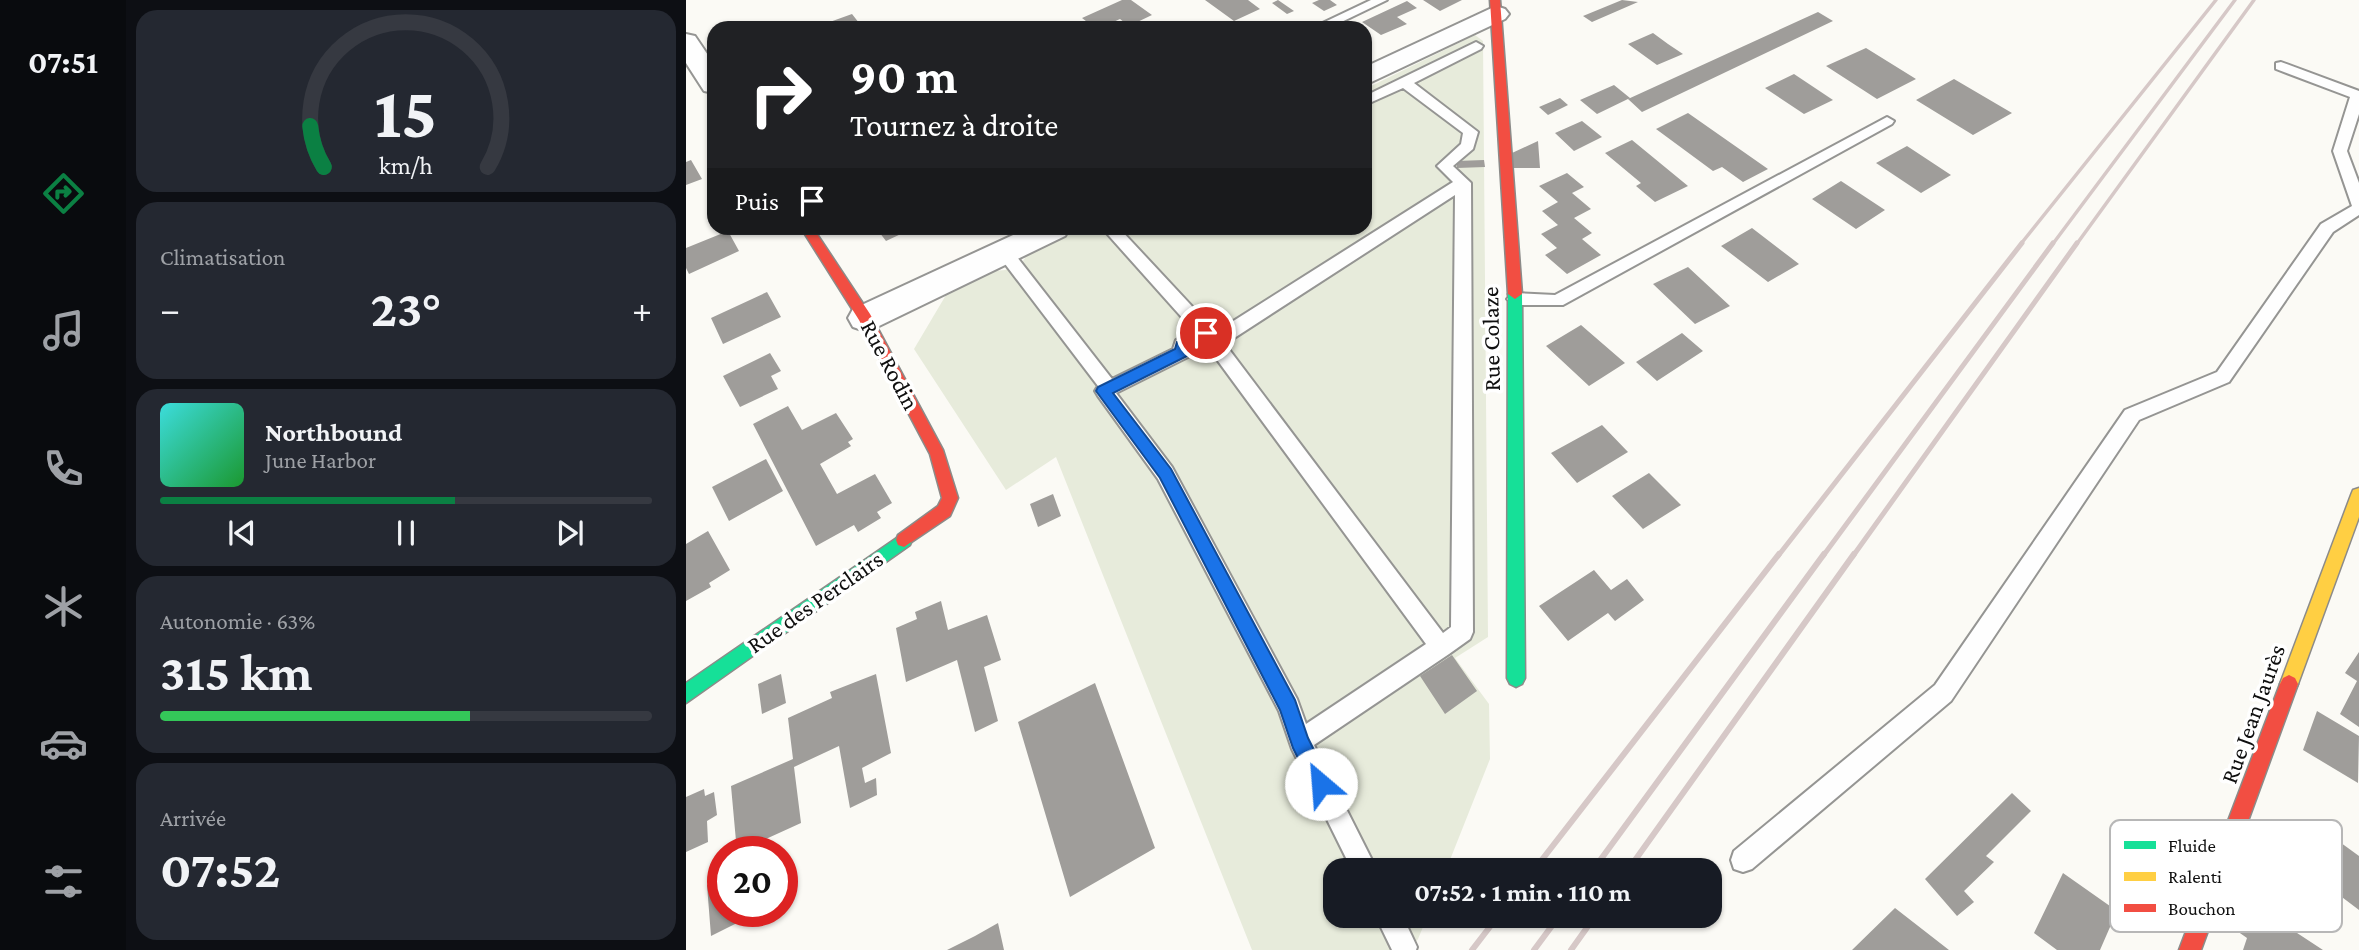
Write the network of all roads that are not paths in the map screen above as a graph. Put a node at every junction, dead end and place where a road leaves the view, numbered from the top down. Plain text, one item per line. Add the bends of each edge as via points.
1 (1381, 0) edge
2 (1496, 7) edge
3 (1334, 21) edge
4 (686, 43) edge
5 (1476, 46) dead end
6 (2281, 66) dead end
7 (1372, 73) edge
8 (707, 74) edge
9 (1404, 82) junction
10 (1372, 98) edge
11 (1887, 121) dead end
12 (1463, 183) junction
13 (2359, 206) edge
14 (812, 235) edge
15 (1039, 235) edge
16 (1116, 235) edge
17 (1004, 252) junction
18 (1515, 299) junction
19 (866, 318) junction
20 (1210, 337) junction
21 (1109, 388) junction
22 (2359, 495) edge
23 (944, 511) joint
24 (1440, 647) junction
25 (1516, 678) dead end
26 (686, 694) edge
27 (1300, 741) junction
28 (2238, 820) edge
29 (1358, 858) edge
30 (1744, 860) dead end
31 (1394, 928) edge
32 (2197, 932) edge
33 (1404, 947) dead end
34 (2190, 950) edge

1 - 3 lane
2 - 7 street
2 - 18 street, Rue Colaze
4 - 8 street
5 - 9 lane
6 - 13 lane via 2358,95 2340,151
9 - 10 lane
9 - 12 lane via 1471,132 1468,146 1444,166
11 - 18 lane via 1557,301
12 - 20 lane
12 - 24 lane via 1462,632
13 - 30 lane via 2327,228 2223,377 2132,415 1943,693
14 - 19 street, Rue Rodin
15 - 17 street
16 - 20 lane
17 - 19 street
17 - 21 lane
18 - 25 street, Rue Colaze
19 - 23 street, Rue Rodin via 938,454 950,498
20 - 21 lane via 1182,345 1182,352
20 - 24 lane
21 - 27 lane via 1104,391 1172,486 1289,707
22 - 28 street, Rue Jean Jaurès
23 - 26 street, Rue des Perclairs
24 - 27 lane
27 - 29 lane
31 - 33 lane
32 - 34 street, Rue Jean Jaurès

